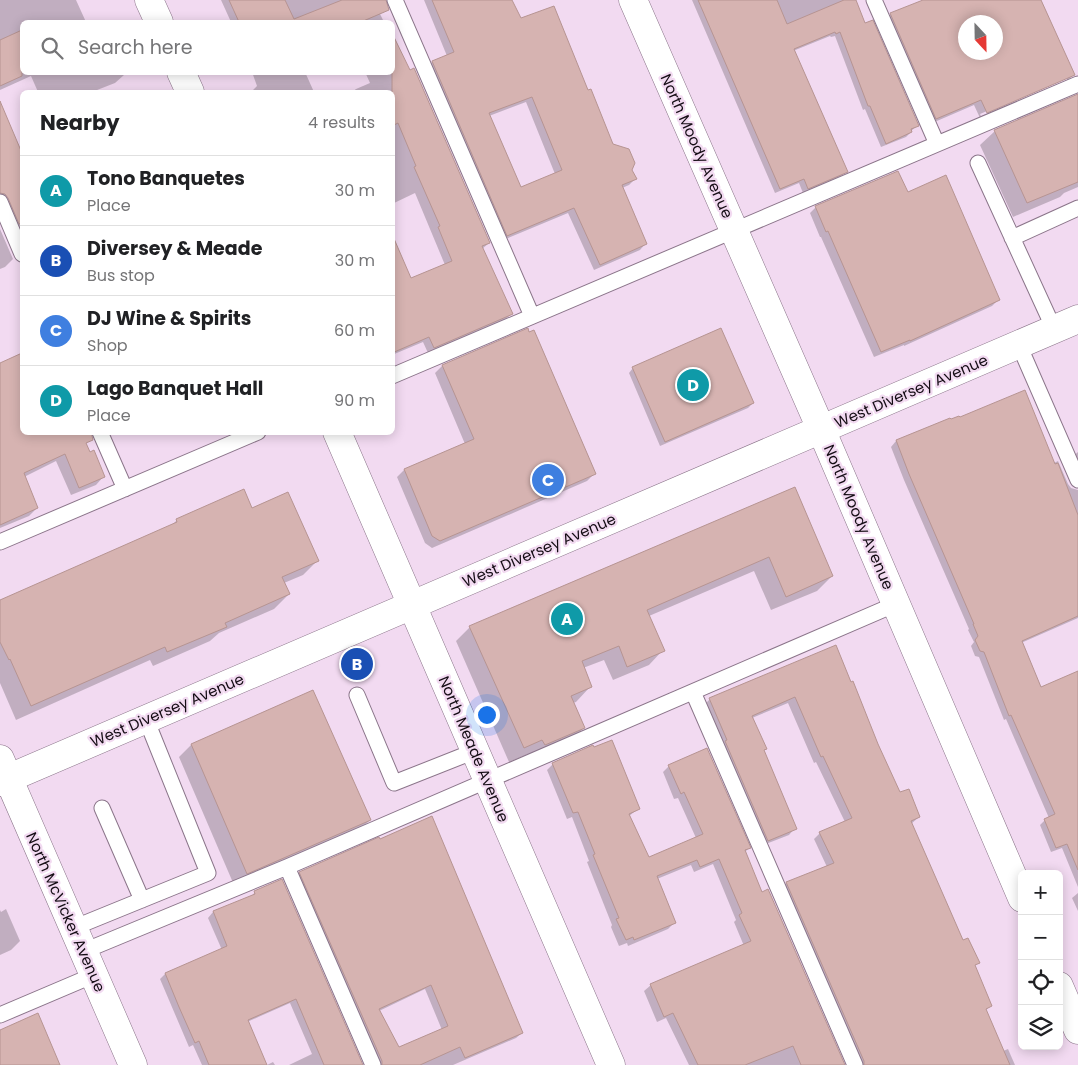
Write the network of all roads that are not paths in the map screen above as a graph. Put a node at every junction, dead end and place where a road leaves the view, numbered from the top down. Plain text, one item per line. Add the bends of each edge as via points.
1 (150, 0) edge
2 (395, 0) edge
3 (633, 0) edge
4 (874, 0) edge
5 (158, 20) edge
6 (182, 75) edge
7 (1078, 84) edge
8 (189, 90) edge
9 (937, 144) junction
10 (978, 163) dead end
11 (0, 202) edge
12 (1078, 208) edge
13 (734, 231) junction
14 (1012, 238) junction
15 (20, 249) edge
16 (532, 316) junction
17 (1066, 324) edge
18 (1019, 344) junction
19 (395, 375) edge
20 (821, 429) junction
21 (101, 435) edge
22 (251, 435) edge
23 (338, 435) edge
24 (1078, 480) edge
25 (125, 489) junction
26 (0, 542) edge
27 (896, 604) junction
28 (412, 605) junction
29 (693, 692) junction
30 (357, 695) dead end
31 (146, 719) junction
32 (475, 751) junction
33 (3, 773) edge
34 (488, 781) junction
35 (102, 808) dead end
36 (287, 867) junction
37 (1018, 889) edge
38 (142, 900) junction
39 (84, 951) junction
40 (1063, 995) edge
41 (0, 1015) edge
42 (1078, 1030) edge
43 (133, 1065) edge
44 (373, 1065) edge
45 (611, 1065) edge
46 (855, 1065) edge

1 - 5 street
2 - 16 lane
3 - 13 street, North Moody Avenue
4 - 9 lane
6 - 8 street
7 - 9 lane
9 - 13 lane
10 - 14 lane
11 - 15 lane
12 - 14 lane
13 - 16 lane
13 - 20 street, North Moody Avenue
14 - 17 lane
16 - 19 lane
17 - 18 street, West Diversey Avenue
18 - 20 street, West Diversey Avenue
18 - 24 lane
20 - 27 street, North Moody Avenue
20 - 28 street, West Diversey Avenue
21 - 25 lane
22 - 25 lane
23 - 28 street, North Meade Avenue
25 - 26 lane
27 - 29 lane
27 - 37 street, North Moody Avenue
28 - 31 street, West Diversey Avenue
28 - 32 street, North Meade Avenue
29 - 34 lane
29 - 46 lane
30 - 32 lane via 394,783
31 - 33 street, West Diversey Avenue
31 - 38 lane via 208,873
32 - 34 street, North Meade Avenue
33 - 39 street, North McVicker Avenue
34 - 36 lane
34 - 45 street, North Meade Avenue
35 - 38 lane
36 - 39 lane
36 - 44 lane
38 - 39 lane
39 - 41 lane
39 - 43 street, North McVicker Avenue
40 - 42 street

